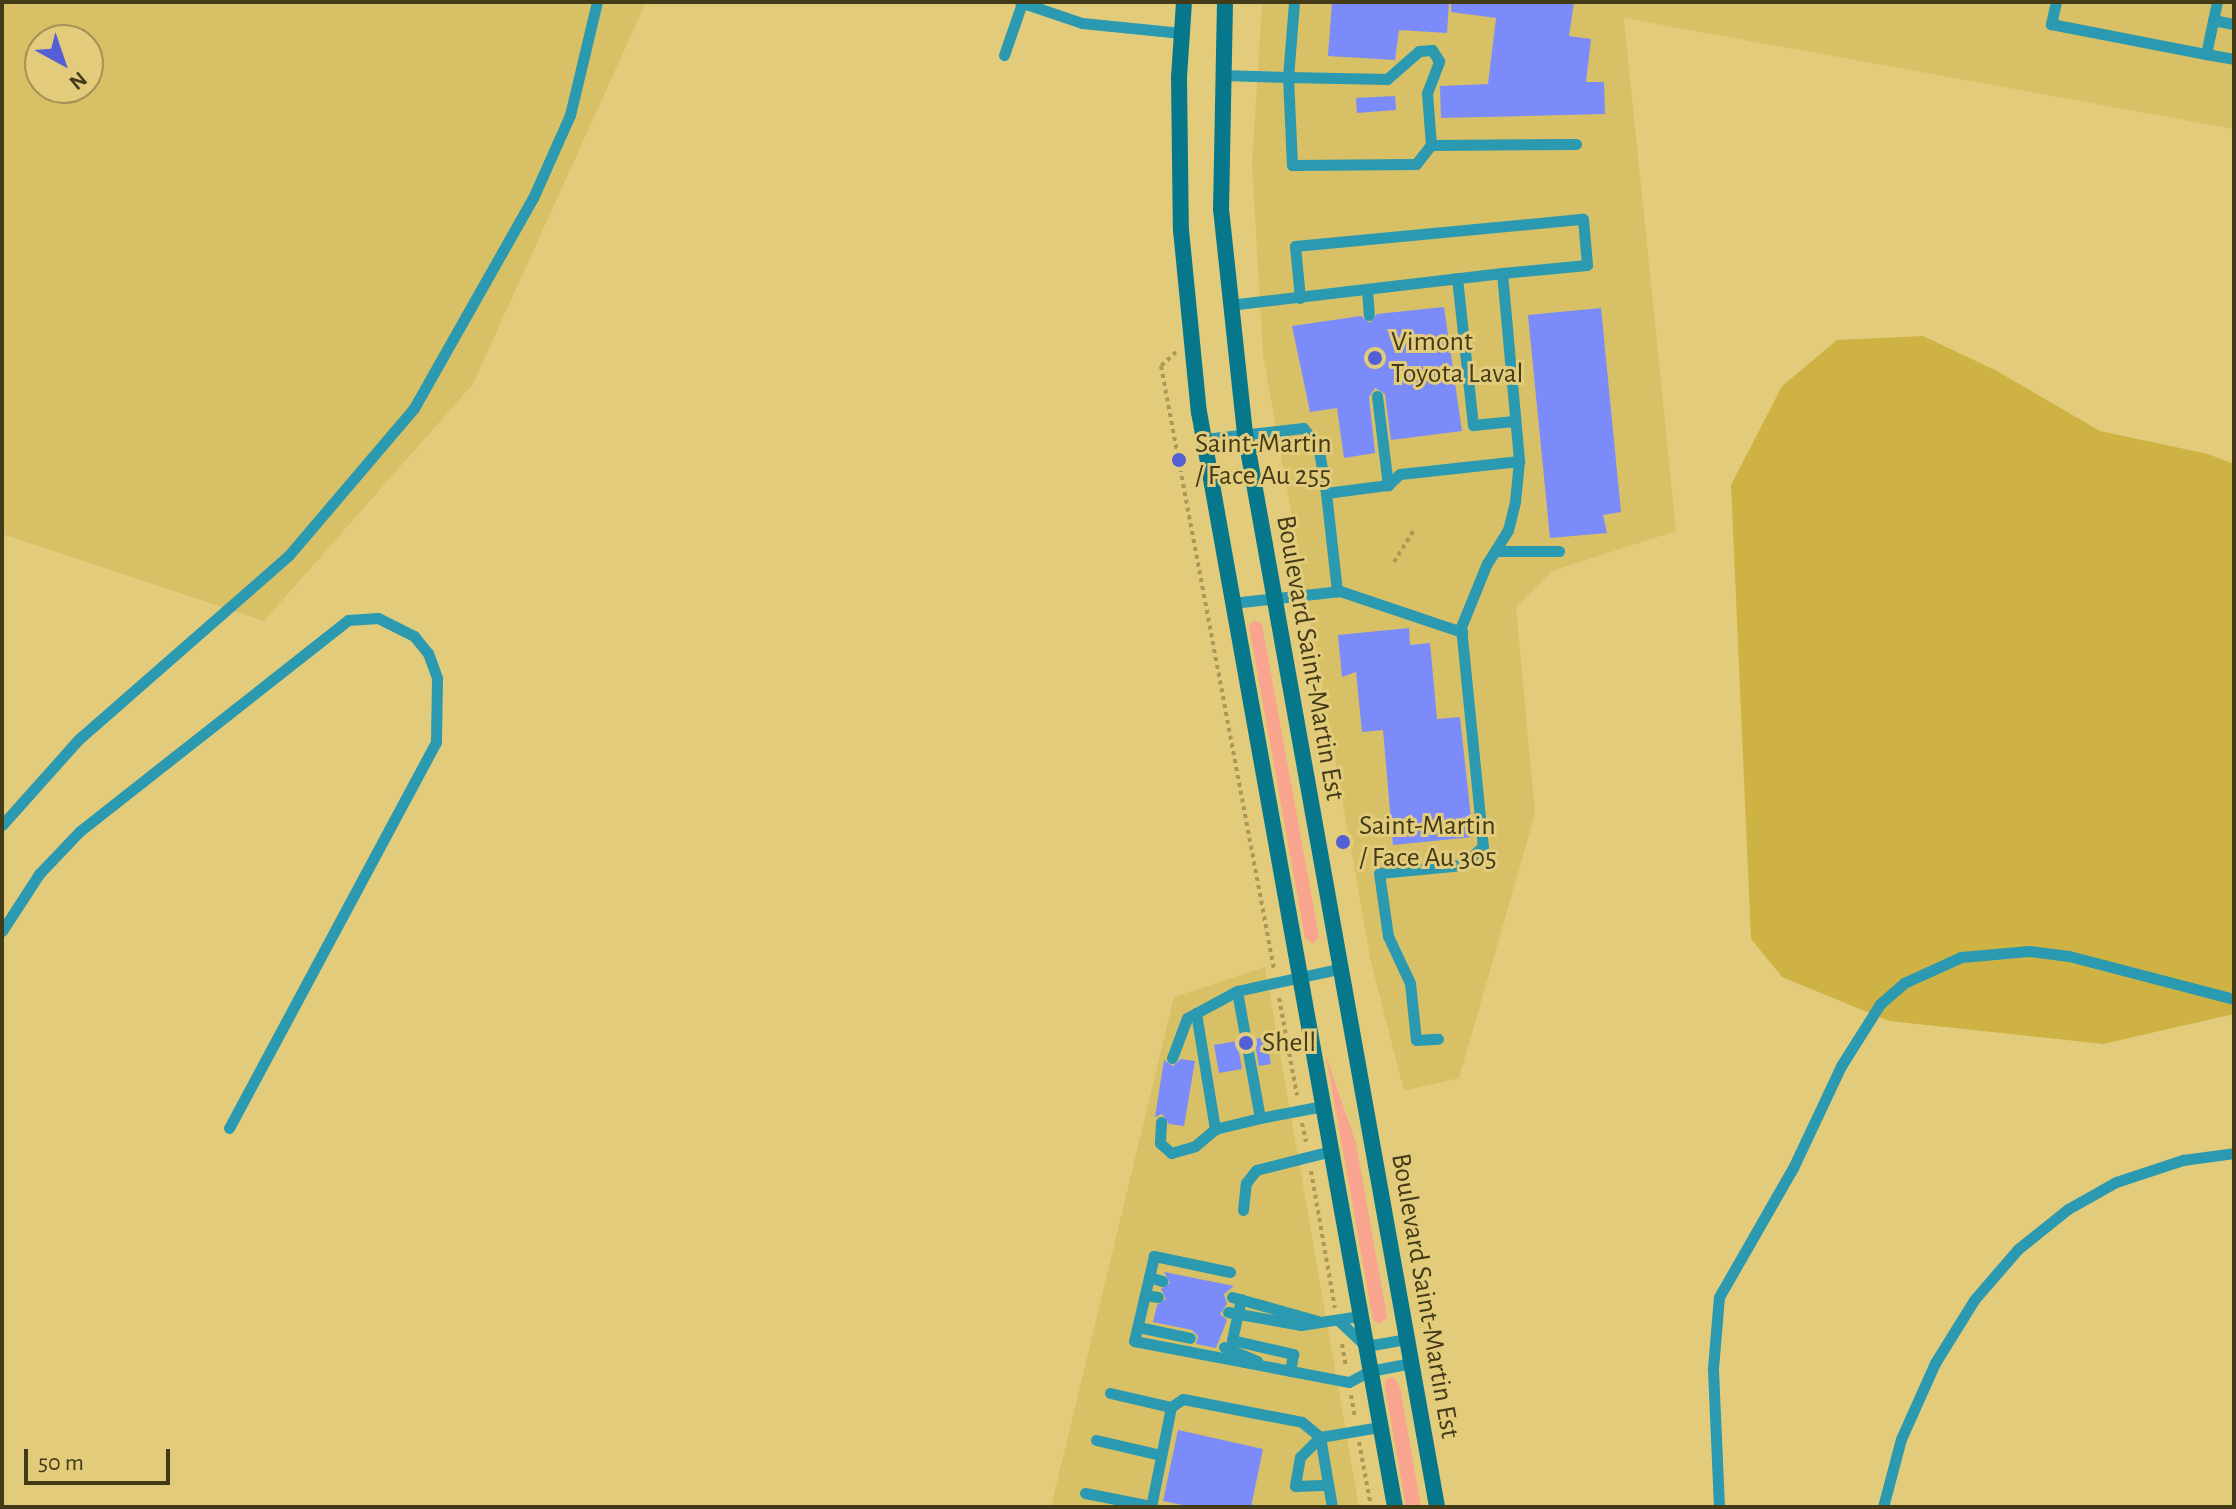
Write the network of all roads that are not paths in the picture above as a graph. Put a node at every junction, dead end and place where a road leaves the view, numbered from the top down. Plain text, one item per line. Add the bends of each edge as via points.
1 (597, 2) edge
2 (1021, 2) edge
3 (1184, 2) edge
4 (1225, 2) edge
5 (1294, 2) edge
6 (2056, 2) edge
7 (2217, 2) edge
8 (2213, 20) junction
9 (2234, 24) edge
10 (1182, 33) junction
11 (2206, 54) junction
12 (1004, 55) dead end
13 (2234, 59) edge
14 (1222, 75) junction
15 (1288, 77) junction
16 (1576, 144) dead end
17 (1431, 145) junction
18 (1502, 273) junction
19 (1457, 278) junction
20 (1367, 289) junction
21 (1300, 298) junction
22 (1229, 305) junction
23 (1369, 315) dead end
24 (1377, 396) dead end
25 (1514, 421) junction
26 (1245, 433) junction
27 (1204, 439) junction
28 (1519, 461) junction
29 (1388, 485) junction
30 (1326, 493) junction
31 (1495, 551) junction
32 (1559, 551) dead end
33 (1337, 591) junction
34 (1273, 596) junction
35 (1232, 603) junction
36 (1462, 632) junction
37 (2, 825) edge
38 (2, 931) edge
39 (1338, 969) junction
40 (1300, 975) junction
41 (1237, 991) junction
42 (2234, 999) edge
43 (1196, 1013) junction
44 (1438, 1039) dead end
45 (1172, 1058) dead end
46 (1323, 1106) junction
47 (1260, 1118) junction
48 (1161, 1122) dead end
49 (229, 1128) dead end
50 (1215, 1129) junction
51 (1331, 1151) junction
52 (2234, 1153) edge
53 (1243, 1210) dead end
54 (1230, 1272) dead end
55 (1149, 1277) junction
56 (1162, 1281) dead end
57 (1145, 1295) junction
58 (1158, 1297) dead end
59 (1233, 1313) junction
60 (1360, 1316) junction
61 (1338, 1320) junction
62 (1319, 1321) junction
63 (1138, 1327) junction
64 (1190, 1338) dead end
65 (1407, 1339) junction
66 (1366, 1346) junction
67 (1224, 1347) dead end
68 (1411, 1363) junction
69 (1272, 1368) junction
70 (1290, 1371) junction
71 (1370, 1371) junction
72 (1110, 1393) dead end
73 (1171, 1407) junction
74 (1380, 1427) junction
75 (1320, 1437) junction
76 (1096, 1440) dead end
77 (1161, 1455) junction
78 (1328, 1485) junction
79 (1085, 1493) dead end
80 (1151, 1507) edge
81 (1332, 1507) edge
82 (1395, 1507) edge
83 (1437, 1507) edge
84 (1719, 1507) edge
85 (1883, 1507) edge

1 - 37 lane via 570,115 539,185 414,408 289,555 79,739
2 - 10 lane via 1094,25
2 - 12 lane
3 - 10 main road
4 - 14 main road, Boulevard Saint-Martin Est
5 - 15 lane
6 - 11 lane via 2051,24
7 - 8 lane
8 - 9 lane
8 - 11 lane
10 - 27 main road via 1181,230
11 - 13 lane
14 - 15 lane
14 - 22 main road, Boulevard Saint-Martin Est via 1221,209
15 - 17 lane via 1292,165 1416,164
15 - 17 lane via 1387,79 1419,51 1432,50 1439,61 1427,93
16 - 17 lane
18 - 19 lane
18 - 21 lane via 1587,265 1583,219 1295,246
18 - 25 lane
19 - 20 lane
19 - 25 lane via 1473,425
20 - 21 lane
20 - 23 lane
21 - 22 lane
22 - 26 main road, Boulevard Saint-Martin Est
24 - 29 lane
25 - 28 lane
26 - 27 lane
26 - 30 lane via 1292,427 1310,434 1320,451
26 - 34 main road, Boulevard Saint-Martin Est
27 - 35 main road
28 - 29 lane via 1400,474
28 - 31 lane via 1512,520
29 - 30 lane
30 - 33 lane
31 - 32 lane
31 - 36 lane
33 - 34 lane
33 - 36 lane
34 - 35 lane
34 - 39 main road, Boulevard Saint-Martin Est
35 - 40 main road
36 - 44 lane via 1483,846 1463,865 1379,873 1388,936 1410,983 1416,1040
38 - 49 lane via 39,874 80,831 348,620 378,618 414,636 437,678 436,742
39 - 40 lane
39 - 65 main road, Boulevard Saint-Martin Est
40 - 41 lane
40 - 46 main road
41 - 43 lane
41 - 47 lane
42 - 84 lane via 2082,959 2029,951 1961,957 1904,983 1880,1004 1841,1066 1793,1168 1719,1297 1713,1368
43 - 45 lane via 1184,1021
43 - 50 lane
46 - 47 lane
46 - 51 main road
47 - 50 lane
48 - 50 lane via 1160,1143 1171,1153 1195,1146
51 - 53 lane via 1256,1170 1246,1183
51 - 60 main road
52 - 85 lane via 2183,1160 2116,1182 2068,1209 2018,1249 1974,1300 1935,1363 1901,1439
54 - 55 lane via 1154,1256
55 - 56 lane
55 - 57 lane
57 - 58 lane
57 - 63 lane
59 - 62 lane via 1301,1325
59 - 62 lane via 1236,1298
59 - 70 lane via 1232,1340 1293,1354
60 - 61 lane
60 - 66 main road
61 - 62 lane
61 - 66 lane
63 - 64 lane
63 - 69 lane via 1134,1341
65 - 66 lane
65 - 68 main road, Boulevard Saint-Martin Est
66 - 71 main road
67 - 69 lane
68 - 71 lane
68 - 83 main road, Boulevard Saint-Martin Est
69 - 70 lane
70 - 71 lane via 1349,1382
71 - 74 main road
72 - 73 lane
73 - 75 lane via 1183,1399 1302,1422
73 - 77 lane
74 - 75 lane
74 - 82 main road
75 - 78 lane
75 - 78 lane via 1300,1457 1295,1486
76 - 77 lane
77 - 80 lane
78 - 81 lane
79 - 80 lane

